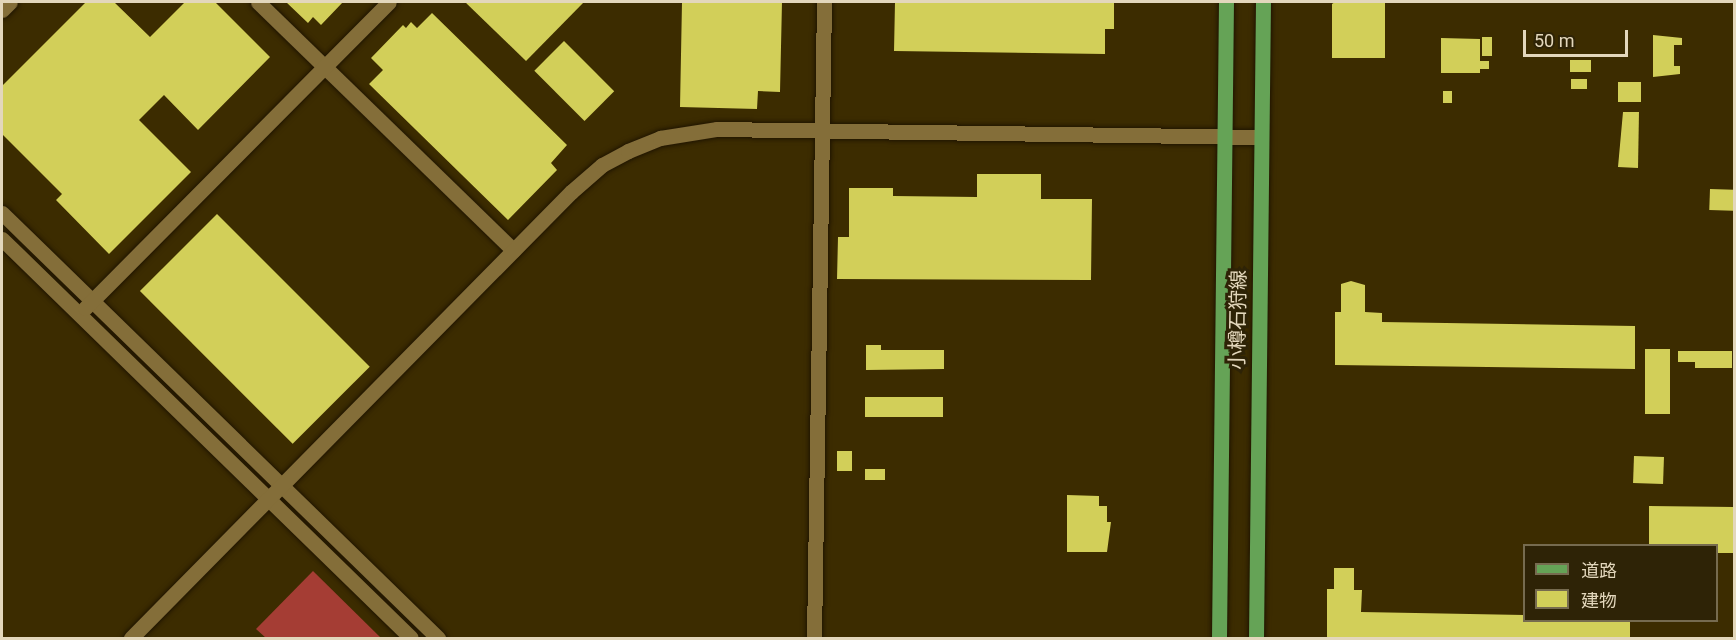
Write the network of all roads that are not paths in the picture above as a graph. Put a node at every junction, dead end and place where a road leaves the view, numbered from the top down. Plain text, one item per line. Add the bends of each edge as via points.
1 (10, 2) edge
2 (258, 2) edge
3 (389, 2) edge
4 (824, 2) edge
5 (1226, 2) edge
6 (1263, 2) edge
7 (2, 10) edge
8 (324, 67) junction
9 (822, 132) junction
10 (1262, 137) junction
11 (1224, 138) junction
12 (2, 213) edge
13 (2, 238) edge
14 (513, 250) junction
15 (92, 301) junction
16 (80, 314) junction
17 (281, 485) junction
18 (268, 499) junction
19 (131, 639) edge
20 (411, 639) edge
21 (438, 639) edge
22 (814, 639) edge
23 (1219, 639) edge
24 (1256, 639) edge

1 - 7 street
2 - 8 street
3 - 8 street
4 - 9 street
5 - 11 main road, 小樽石狩線
6 - 10 main road, 小樽石狩線
8 - 14 street
8 - 15 street
9 - 11 street
9 - 14 street via 717,129 660,138 602,165
9 - 22 street
10 - 11 street
10 - 24 main road, 小樽石狩線
11 - 23 main road, 小樽石狩線
12 - 15 street
13 - 16 street
14 - 17 street
15 - 16 street
15 - 17 street
16 - 18 street
17 - 18 street
17 - 21 street
18 - 19 street
18 - 20 street

